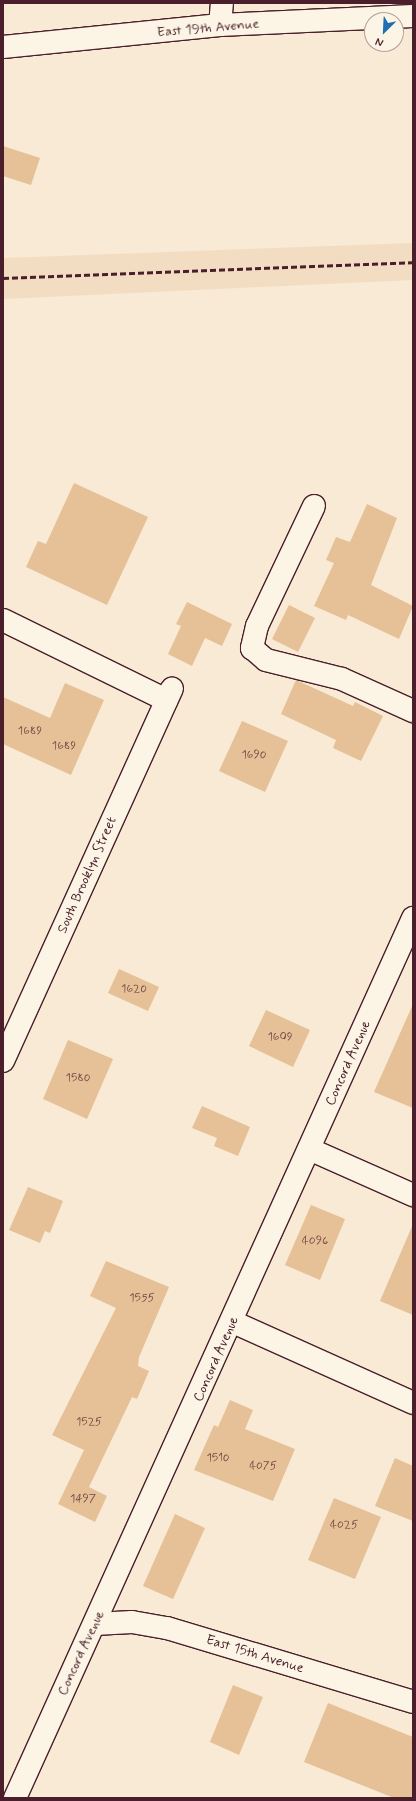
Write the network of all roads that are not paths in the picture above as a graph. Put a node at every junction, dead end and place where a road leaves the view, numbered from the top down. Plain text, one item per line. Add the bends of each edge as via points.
1 (222, 3) edge
2 (413, 16) edge
3 (220, 25) junction
4 (3, 47) edge
5 (314, 506) dead end
6 (3, 620) edge
7 (413, 711) edge
8 (413, 918) edge
9 (3, 1061) edge
10 (309, 1149) junction
11 (413, 1195) edge
12 (233, 1322) junction
13 (413, 1403) edge
14 (95, 1624) junction
15 (413, 1702) edge
16 (16, 1798) edge

1 - 3 street
2 - 3 street, East 19th Avenue
3 - 4 street, East 19th Avenue
5 - 7 street via 257,626 252,648 266,660 342,679
6 - 9 street, South Brooklyn Street via 169,694
8 - 10 street, Concord Avenue
10 - 11 street
10 - 12 street, Concord Avenue
12 - 13 street
12 - 14 street, Concord Avenue
14 - 15 street, East 15th Avenue via 132,1622 167,1628
14 - 16 street, Concord Avenue

